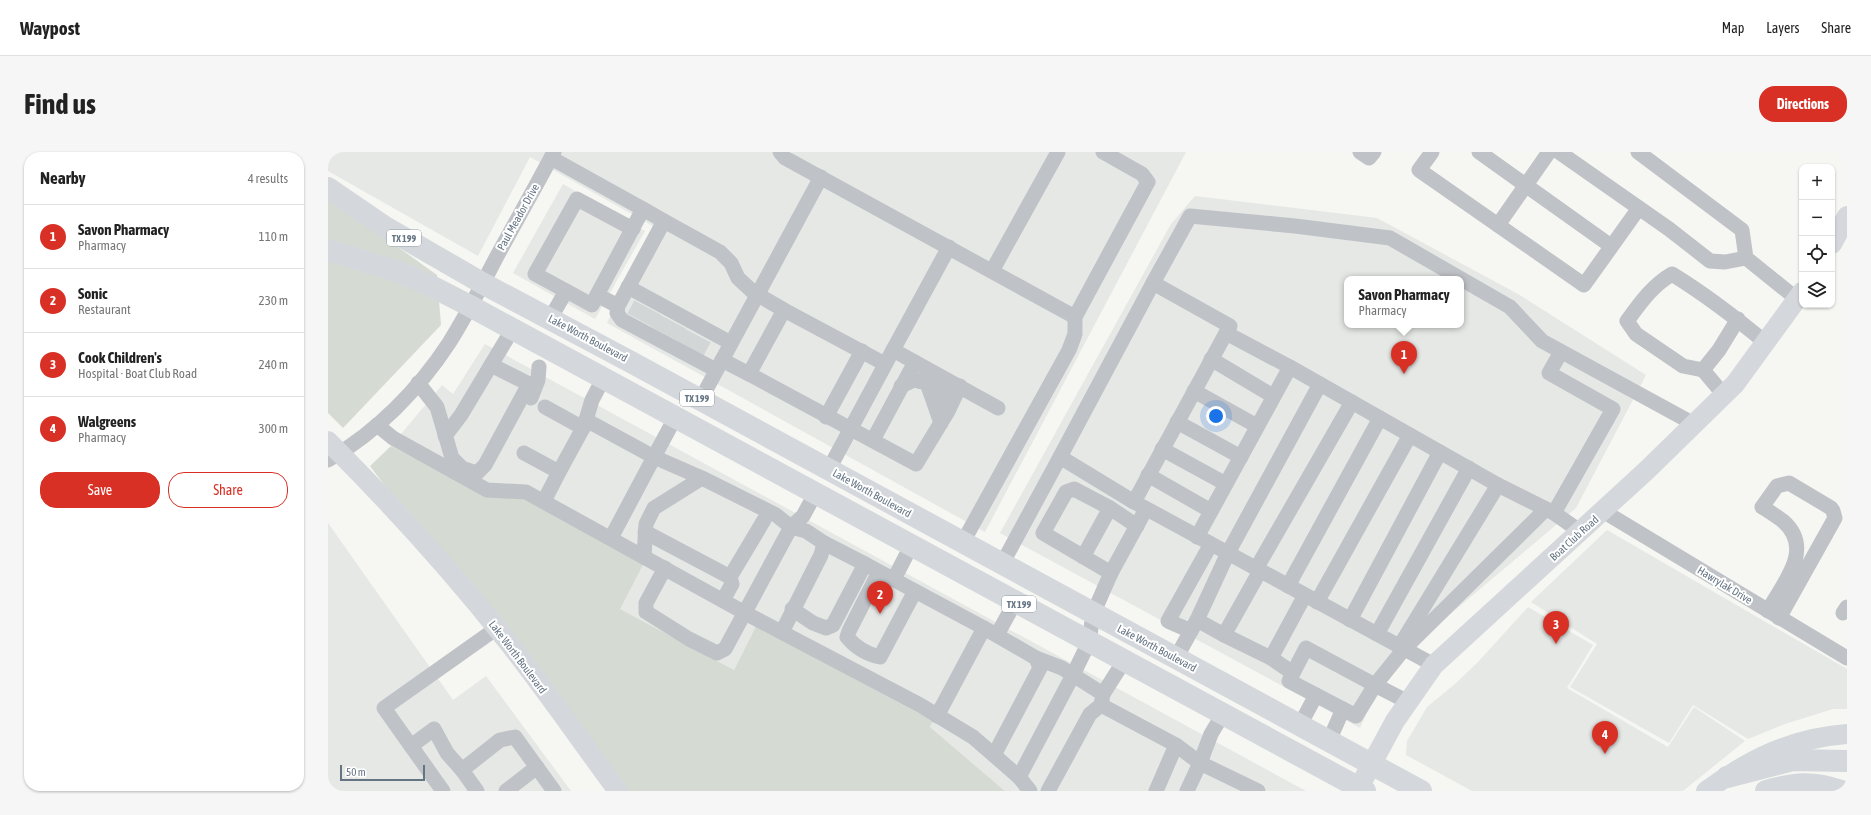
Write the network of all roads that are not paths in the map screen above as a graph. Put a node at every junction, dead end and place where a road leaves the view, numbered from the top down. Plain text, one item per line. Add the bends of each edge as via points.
1 (780, 152) edge
2 (1058, 152) edge
3 (1103, 152) edge
4 (1360, 152) edge
5 (1374, 152) edge
6 (1432, 152) edge
7 (1479, 152) edge
8 (1549, 152) edge
9 (1559, 152) edge
10 (1638, 152) edge
11 (552, 155) edge
12 (1655, 157) edge
13 (1126, 158) edge
14 (821, 177) junction
15 (1526, 185) junction
16 (328, 188) edge
17 (1639, 208) junction
18 (643, 209) junction
19 (1847, 216) edge
20 (664, 221) junction
21 (1498, 225) junction
22 (633, 229) junction
23 (1835, 238) edge
24 (1611, 246) junction
25 (949, 247) junction
26 (328, 250) edge
27 (1746, 258) junction
28 (992, 271) junction
29 (1457, 276) edge
30 (1464, 280) edge
31 (482, 283) junction
32 (1153, 283) junction
33 (628, 287) junction
34 (566, 291) junction
35 (597, 295) junction
36 (757, 295) junction
37 (1799, 295) edge
38 (1799, 297) edge
39 (470, 306) junction
40 (618, 306) junction
41 (784, 310) junction
42 (1075, 317) junction
43 (550, 319) junction
44 (1738, 319) junction
45 (669, 328) junction
46 (512, 330) junction
47 (1226, 333) junction
48 (731, 342) junction
49 (1766, 342) junction
50 (893, 350) junction
51 (862, 351) junction
52 (1561, 352) junction
53 (544, 358) junction
54 (1211, 359) junction
55 (915, 362) junction
56 (885, 364) junction
57 (491, 365) junction
58 (719, 365) junction
59 (1290, 367) junction
60 (1703, 370) junction
61 (749, 374) junction
62 (603, 379) junction
63 (418, 383) junction
64 (908, 383) junction
65 (530, 384) junction
66 (1320, 384) junction
67 (960, 386) junction
68 (1194, 392) junction
69 (1724, 395) junction
70 (1274, 396) junction
71 (701, 400) junction
72 (1352, 402) junction
73 (545, 407) dead end
74 (998, 408) dead end
75 (826, 417) junction
76 (944, 417) junction
77 (675, 418) junction
78 (1380, 418) junction
79 (1177, 422) junction
80 (584, 424) junction
81 (1694, 424) junction
82 (377, 425) junction
83 (1257, 426) junction
84 (851, 429) junction
85 (1410, 435) junction
86 (445, 436) junction
87 (873, 440) junction
88 (1162, 449) junction
89 (332, 452) edge
90 (1440, 452) junction
91 (524, 453) dead end
92 (654, 457) junction
93 (1060, 457) junction
94 (1240, 457) junction
95 (1469, 468) junction
96 (828, 469) junction
97 (559, 472) junction
98 (1148, 475) junction
99 (702, 478) junction
100 (791, 481) junction
101 (1226, 484) junction
102 (477, 485) junction
103 (1498, 485) junction
104 (861, 487) junction
105 (815, 494) junction
106 (544, 502) junction
107 (1140, 505) junction
108 (1110, 508) junction
109 (1211, 511) junction
110 (1550, 511) junction
111 (1603, 511) junction
112 (770, 517) junction
113 (1023, 526) junction
114 (1137, 526) junction
115 (791, 527) junction
116 (745, 530) dead end
117 (645, 532) junction
118 (1581, 532) junction
119 (1043, 533) junction
120 (1197, 537) junction
121 (611, 538) junction
122 (963, 542) junction
123 (824, 543) junction
124 (1211, 544) junction
125 (911, 546) junction
126 (1228, 553) junction
127 (644, 557) junction
128 (1083, 557) junction
129 (865, 564) junction
130 (1002, 564) junction
131 (665, 568) junction
132 (1258, 570) junction
133 (879, 572) junction
134 (1111, 573) junction
135 (730, 577) junction
136 (894, 579) junction
137 (1288, 586) junction
138 (915, 590) junction
139 (1311, 599) junction
140 (723, 600) junction
141 (1016, 602) junction
142 (792, 609) junction
143 (744, 612) junction
144 (1093, 614) junction
145 (1774, 615) junction
146 (1350, 620) junction
147 (1194, 625) junction
148 (496, 628) junction
149 (782, 632) junction
150 (991, 632) junction
151 (1224, 634) junction
152 (1377, 634) junction
153 (1089, 642) junction
154 (1402, 648) junction
155 (880, 657) junction
156 (1036, 658) junction
157 (1176, 658) junction
158 (1271, 658) junction
159 (1847, 658) edge
160 (1124, 661) junction
161 (1434, 665) junction
162 (1293, 673) junction
163 (1073, 675) junction
164 (869, 678) junction
165 (1375, 685) junction
166 (1316, 695) junction
167 (1102, 699) junction
168 (1408, 702) junction
169 (1343, 709) junction
170 (1222, 714) junction
171 (937, 716) junction
172 (1300, 725) junction
173 (1847, 734) edge
174 (1329, 741) junction
175 (411, 746) junction
176 (1176, 746) junction
177 (994, 756) junction
178 (1847, 761) edge
179 (1200, 764) junction
180 (1372, 764) junction
181 (537, 767) junction
182 (462, 770) junction
183 (1020, 777) junction
184 (1727, 777) junction
185 (1360, 790) edge
186 (443, 791) edge
187 (477, 791) edge
188 (506, 791) edge
189 (554, 791) edge
190 (618, 791) edge
191 (1030, 791) edge
192 (1048, 791) edge
193 (1156, 791) edge
194 (1186, 791) edge
195 (1258, 791) edge
196 (1421, 791) edge
197 (1706, 791) edge
198 (1766, 791) edge
199 (1842, 791) edge

1 - 14 street via 785,158
2 - 28 street
3 - 13 street
4 - 5 street via 1369,158
6 - 21 street via 1419,170
7 - 15 street
8 - 15 street
9 - 17 street
10 - 12 street
11 - 18 street
11 - 31 street, Paul Meador Drive
12 - 27 street via 1742,230
13 - 42 street via 1148,182
14 - 25 street
14 - 36 street
15 - 21 street
15 - 24 street
16 - 31 highway, Lake Worth Boulevard / TX 199 via 364,214
17 - 24 street
17 - 27 street via 1710,261 1725,262
18 - 20 street
18 - 22 street
19 - 23 main road
20 - 33 street
20 - 36 street via 720,252 731,263 738,278
21 - 24 street via 1584,285
22 - 34 street via 577,199 535,274
22 - 35 street
25 - 28 street
25 - 50 street
26 - 39 highway, TX 199 via 396,271
27 - 37 street
28 - 42 street
29 - 32 street via 1390,238 1190,216
30 - 52 street via 1510,306 1542,341
31 - 39 street, Paul Meador Drive
31 - 43 highway, Lake Worth Boulevard / TX 199
32 - 47 street via 1230,326
32 - 93 street
33 - 40 street
33 - 45 street
34 - 35 street via 592,305
34 - 43 street
35 - 40 street
36 - 41 street
36 - 48 street
38 - 49 main road, Boat Club Road
39 - 46 highway, TX 199
39 - 63 street, Paul Meador Drive via 449,343
40 - 45 street via 617,313 622,320
41 - 51 street
41 - 61 street
42 - 122 street via 1075,334 1069,350
43 - 71 highway, Lake Worth Boulevard / TX 199
44 - 49 street
44 - 60 street
44 - 60 street via 1672,274 1661,280 1645,296 1627,321 1636,334 1683,366
45 - 48 street
45 - 58 street
46 - 53 highway, TX 199
46 - 57 street
47 - 54 street
47 - 59 street
48 - 58 street
49 - 69 main road, Boat Club Road
50 - 55 street
50 - 56 street
51 - 56 street
51 - 75 street
52 - 81 street
52 - 110 street via 1549,373 1613,409
53 - 62 highway, TX 199
53 - 65 street
53 - 102 street via 531,398 490,474
54 - 68 street
54 - 70 street
55 - 64 street
55 - 67 street
56 - 84 street
57 - 65 street
57 - 86 street via 461,415
58 - 61 street
58 - 71 street
59 - 66 street
59 - 70 street
60 - 69 street
61 - 75 street
62 - 77 highway, TX 199
62 - 80 street
63 - 82 street, Paul Meador Drive
63 - 86 street via 437,407
64 - 76 street via 927,383
64 - 87 street
65 - 86 street via 486,465 477,473 462,468 452,458
66 - 72 street
66 - 126 street
67 - 74 street
67 - 76 street
68 - 79 street
68 - 83 street
69 - 81 main road, Boat Club Road
70 - 83 street
71 - 96 highway, Lake Worth Boulevard / TX 199
72 - 78 street
72 - 132 street
73 - 80 street
75 - 84 street
76 - 87 street via 916,464
77 - 92 street
77 - 100 highway, TX 199
78 - 85 street
78 - 137 street
79 - 88 street
79 - 94 street
80 - 92 street
80 - 97 street
81 - 111 main road, Boat Club Road
82 - 89 street, Paul Meador Drive
82 - 102 street via 393,438
83 - 94 street
84 - 87 street
84 - 96 street
85 - 90 street
85 - 139 street
88 - 98 street
88 - 101 street
89 - 148 main road, Lake Worth Boulevard via 432,551
90 - 95 street
90 - 146 street
91 - 97 street
92 - 99 street
92 - 121 street
93 - 107 street
93 - 113 street
94 - 101 street
95 - 103 street
95 - 152 street
96 - 100 highway via 823,476 817,478
96 - 104 highway, Lake Worth Boulevard / TX 199
97 - 106 street
98 - 107 street
98 - 109 street
99 - 112 street
99 - 117 street via 654,508
100 - 105 highway, TX 199
101 - 109 street
102 - 106 street via 487,490 526,492
103 - 110 street
103 - 154 street
104 - 105 highway via 824,487
104 - 122 highway, Lake Worth Boulevard / TX 199
105 - 115 street via 803,516
105 - 125 highway, TX 199
106 - 121 street
107 - 114 street
107 - 120 street
108 - 114 street
108 - 119 street via 1074,489 1066,492
108 - 128 street
109 - 120 street
110 - 118 street
110 - 154 street
111 - 118 main road, Boat Club Road
111 - 145 street, Hawrylak Drive
112 - 115 street
112 - 116 street via 752,524
112 - 135 street
113 - 119 street
113 - 130 street
114 - 134 street
115 - 123 street via 806,531
115 - 143 street
117 - 127 street
117 - 135 street
118 - 161 main road, Boat Club Road
119 - 128 street
120 - 124 street
121 - 127 street
122 - 130 highway, Lake Worth Boulevard / TX 199
123 - 129 street
123 - 142 street via 821,555
124 - 126 street
124 - 147 street via 1168,620
125 - 136 street
125 - 141 highway, TX 199
126 - 132 street
126 - 147 street
127 - 131 street
128 - 134 street
129 - 133 street
129 - 142 street via 833,625 826,628 813,623
130 - 144 highway, Lake Worth Boulevard / TX 199
131 - 140 street
131 - 143 street via 646,602 646,612 689,640 717,653 725,649
132 - 137 street
132 - 151 street
133 - 136 street
133 - 155 street via 847,636 854,646 869,655
134 - 144 street
135 - 140 street via 732,584
136 - 138 street
137 - 139 street
138 - 150 street
138 - 155 street
139 - 146 street
139 - 158 street
140 - 143 street
141 - 150 street
141 - 153 highway, TX 199
142 - 149 street
143 - 149 street
144 - 153 street
144 - 157 highway, Lake Worth Boulevard / TX 199
145 - 145 street via 1798,551 1788,526 1762,507 1777,486 1789,483 1831,508 1835,518
145 - 159 street, Hawrylak Drive
146 - 152 street
147 - 151 street
147 - 157 street
148 - 175 street via 384,708
148 - 190 main road, Lake Worth Boulevard
149 - 164 street
150 - 156 street
150 - 171 street
151 - 158 street
152 - 154 street
153 - 160 highway, TX 199
153 - 163 street
154 - 161 street
154 - 165 street
155 - 164 street
156 - 163 street
156 - 177 street via 1040,668
157 - 172 highway, Lake Worth Boulevard / TX 199
158 - 162 street
160 - 167 street
160 - 170 highway, TX 199
161 - 168 main road, Boat Club Road
162 - 165 street via 1306,648
162 - 166 street via 1289,681
163 - 167 street
163 - 183 street
164 - 171 street
165 - 168 street
165 - 169 street via 1356,716
166 - 169 street
166 - 172 street
167 - 176 street
167 - 192 street via 1090,714
168 - 180 main road, Boat Club Road
169 - 174 street
170 - 179 street via 1210,734
170 - 185 highway, TX 199
171 - 177 street via 973,738
172 - 174 highway, Lake Worth Boulevard / TX 199
173 - 184 main road via 1811,739 1786,746 1758,758
174 - 180 highway, Lake Worth Boulevard / TX 199
175 - 182 street via 434,729 447,753
175 - 186 street
176 - 179 street
176 - 193 street
177 - 183 street
178 - 184 highway via 1793,760
179 - 194 street
179 - 195 street
180 - 185 main road, Boat Club Road
180 - 196 highway, Lake Worth Boulevard / TX 199
181 - 182 street via 515,737 500,740
181 - 188 street
181 - 189 street
182 - 187 street
183 - 191 street
184 - 197 main road
198 - 199 highway via 1791,784 1810,784

